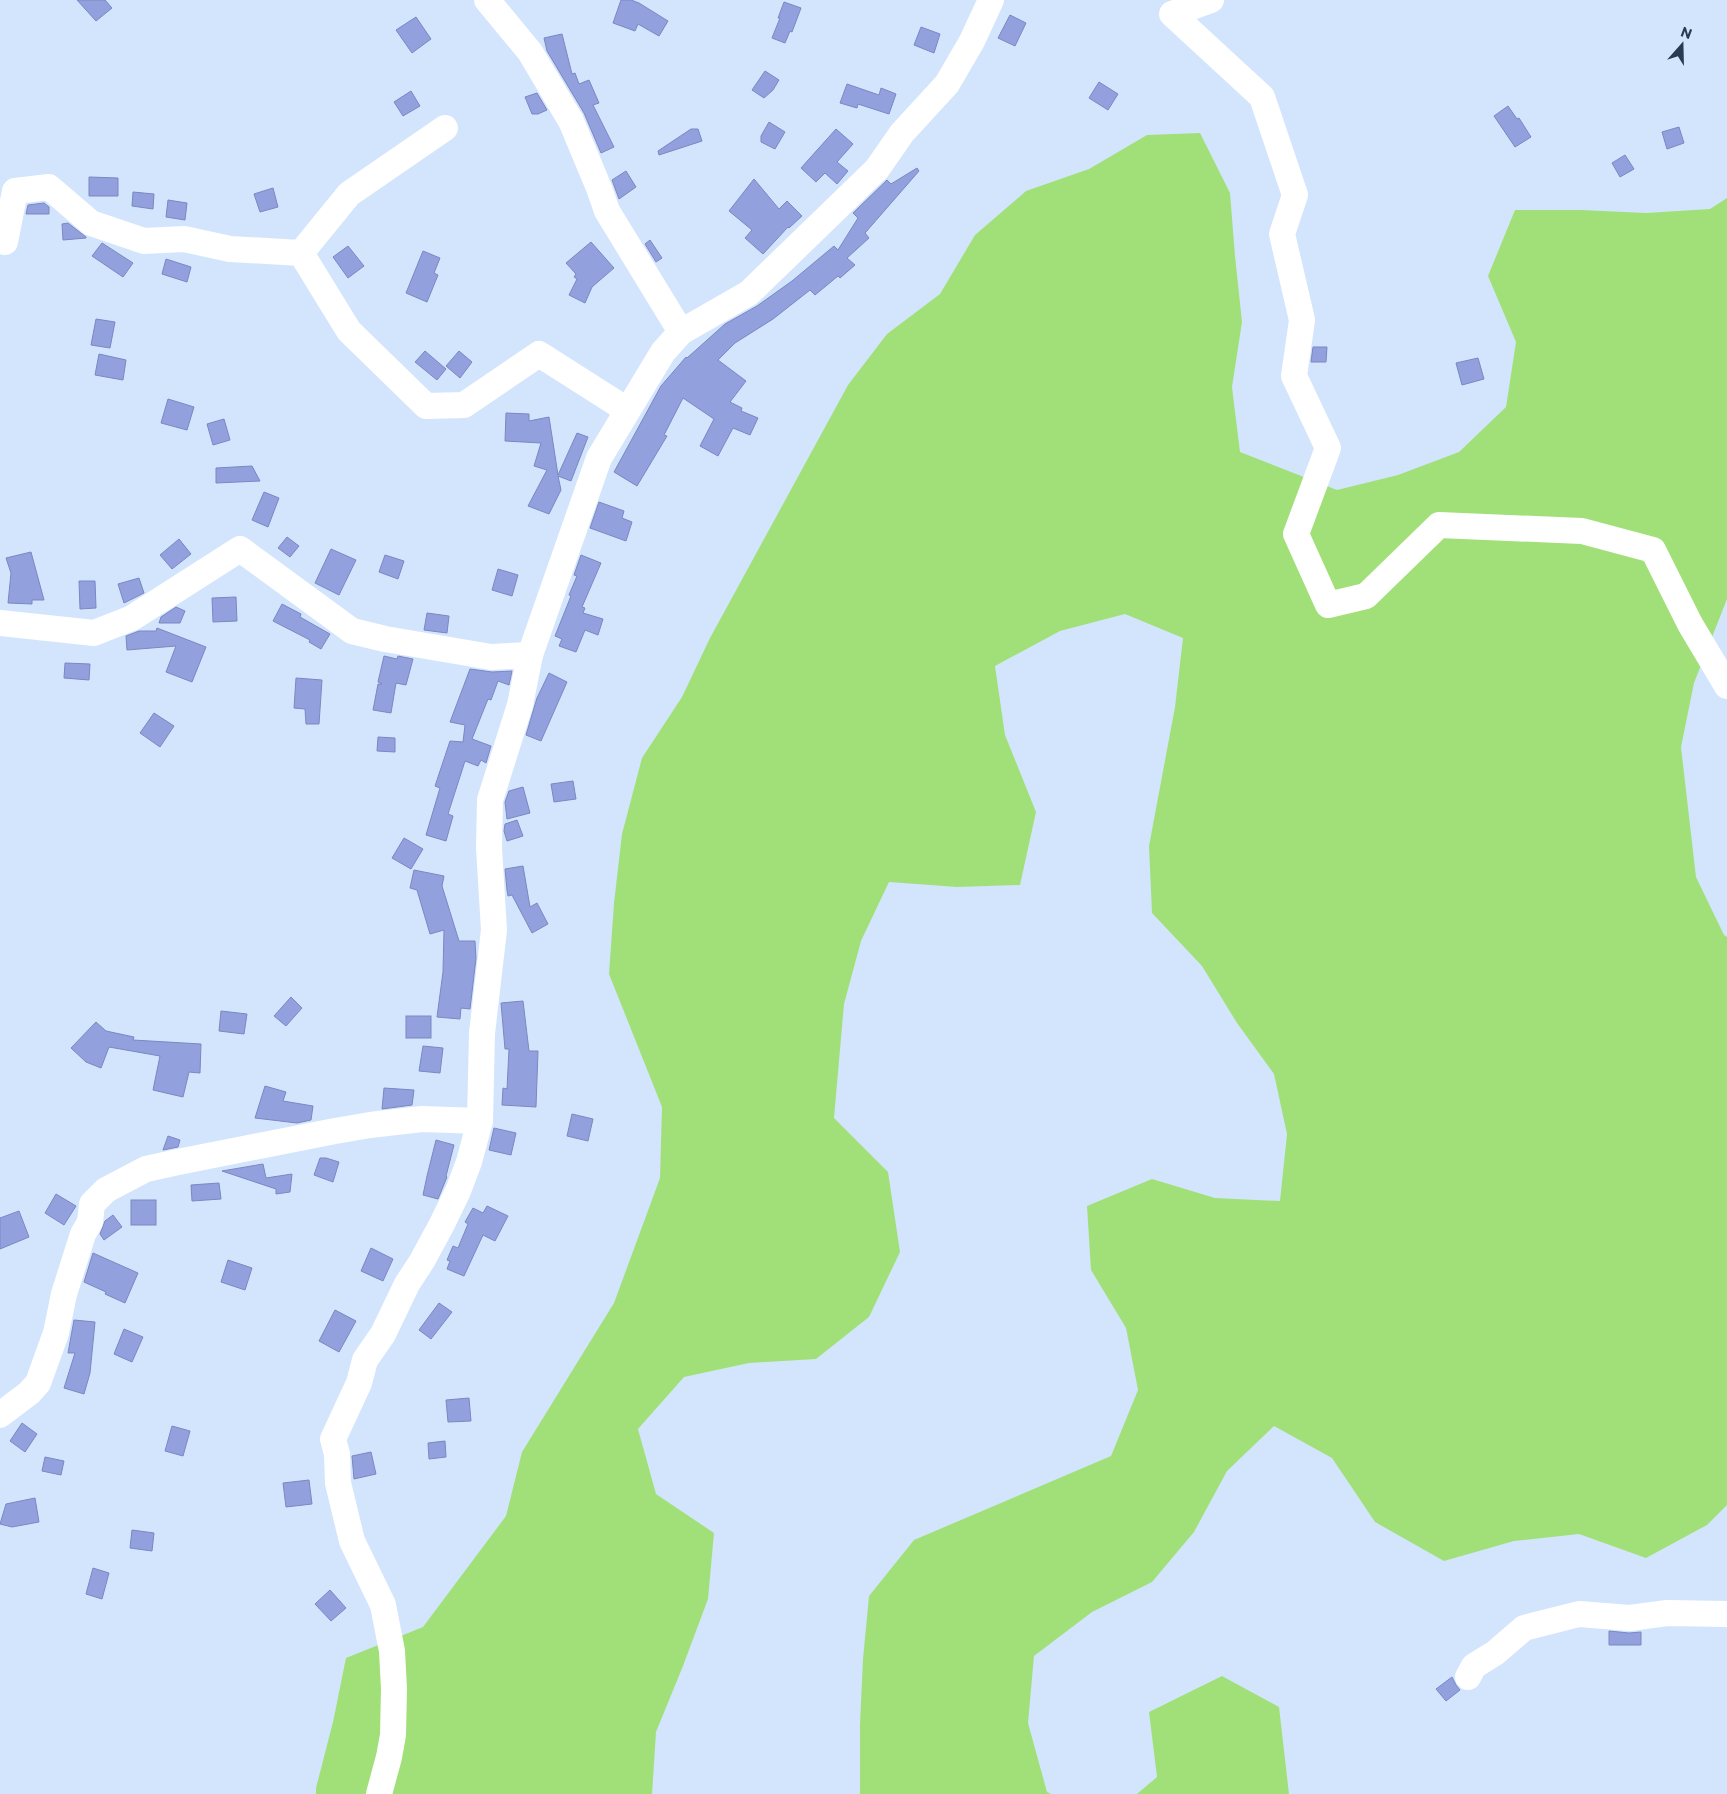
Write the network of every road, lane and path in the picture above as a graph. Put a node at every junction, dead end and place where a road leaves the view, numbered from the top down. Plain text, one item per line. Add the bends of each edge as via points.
1 (487, 0) edge
2 (991, 0) edge
3 (1211, 0) edge
4 (445, 128) dead end
5 (0, 241) edge
6 (301, 253) junction
7 (681, 332) junction
8 (627, 410) junction
9 (0, 622) edge
10 (530, 655) junction
11 (1727, 686) edge
12 (480, 1121) junction
13 (0, 1415) edge
14 (1727, 1614) edge
15 (1468, 1677) dead end
16 (379, 1794) edge

1 - 7 street via 530,52 571,121 607,211
2 - 7 street via 947,84 902,134 877,169 749,293
3 - 11 street via 1172,14 1262,97 1295,195 1282,234 1302,320 1294,376 1328,448 1296,534 1328,605 1366,596 1439,525 1582,531 1653,550 1690,624
4 - 6 street via 349,194
5 - 6 street via 5,242 14,191 49,187 91,224 144,241 184,240 230,250
6 - 8 street via 349,332 426,406 464,405 539,354
7 - 8 street via 663,352
8 - 10 street via 599,458
9 - 10 street via 94,633 132,618 240,549 352,631 491,657
10 - 12 street via 520,705 490,800 494,930 482,1033
12 - 13 street via 422,1119 362,1126 146,1169 106,1190 92,1204 90,1222 80,1242 56,1333 38,1383
12 - 16 street via 458,1191 383,1334 365,1360 359,1383 333,1439 338,1483 352,1541 383,1605 392,1651 393,1735
14 - 15 street via 1667,1613 1630,1618 1579,1614 1524,1628 1474,1666

